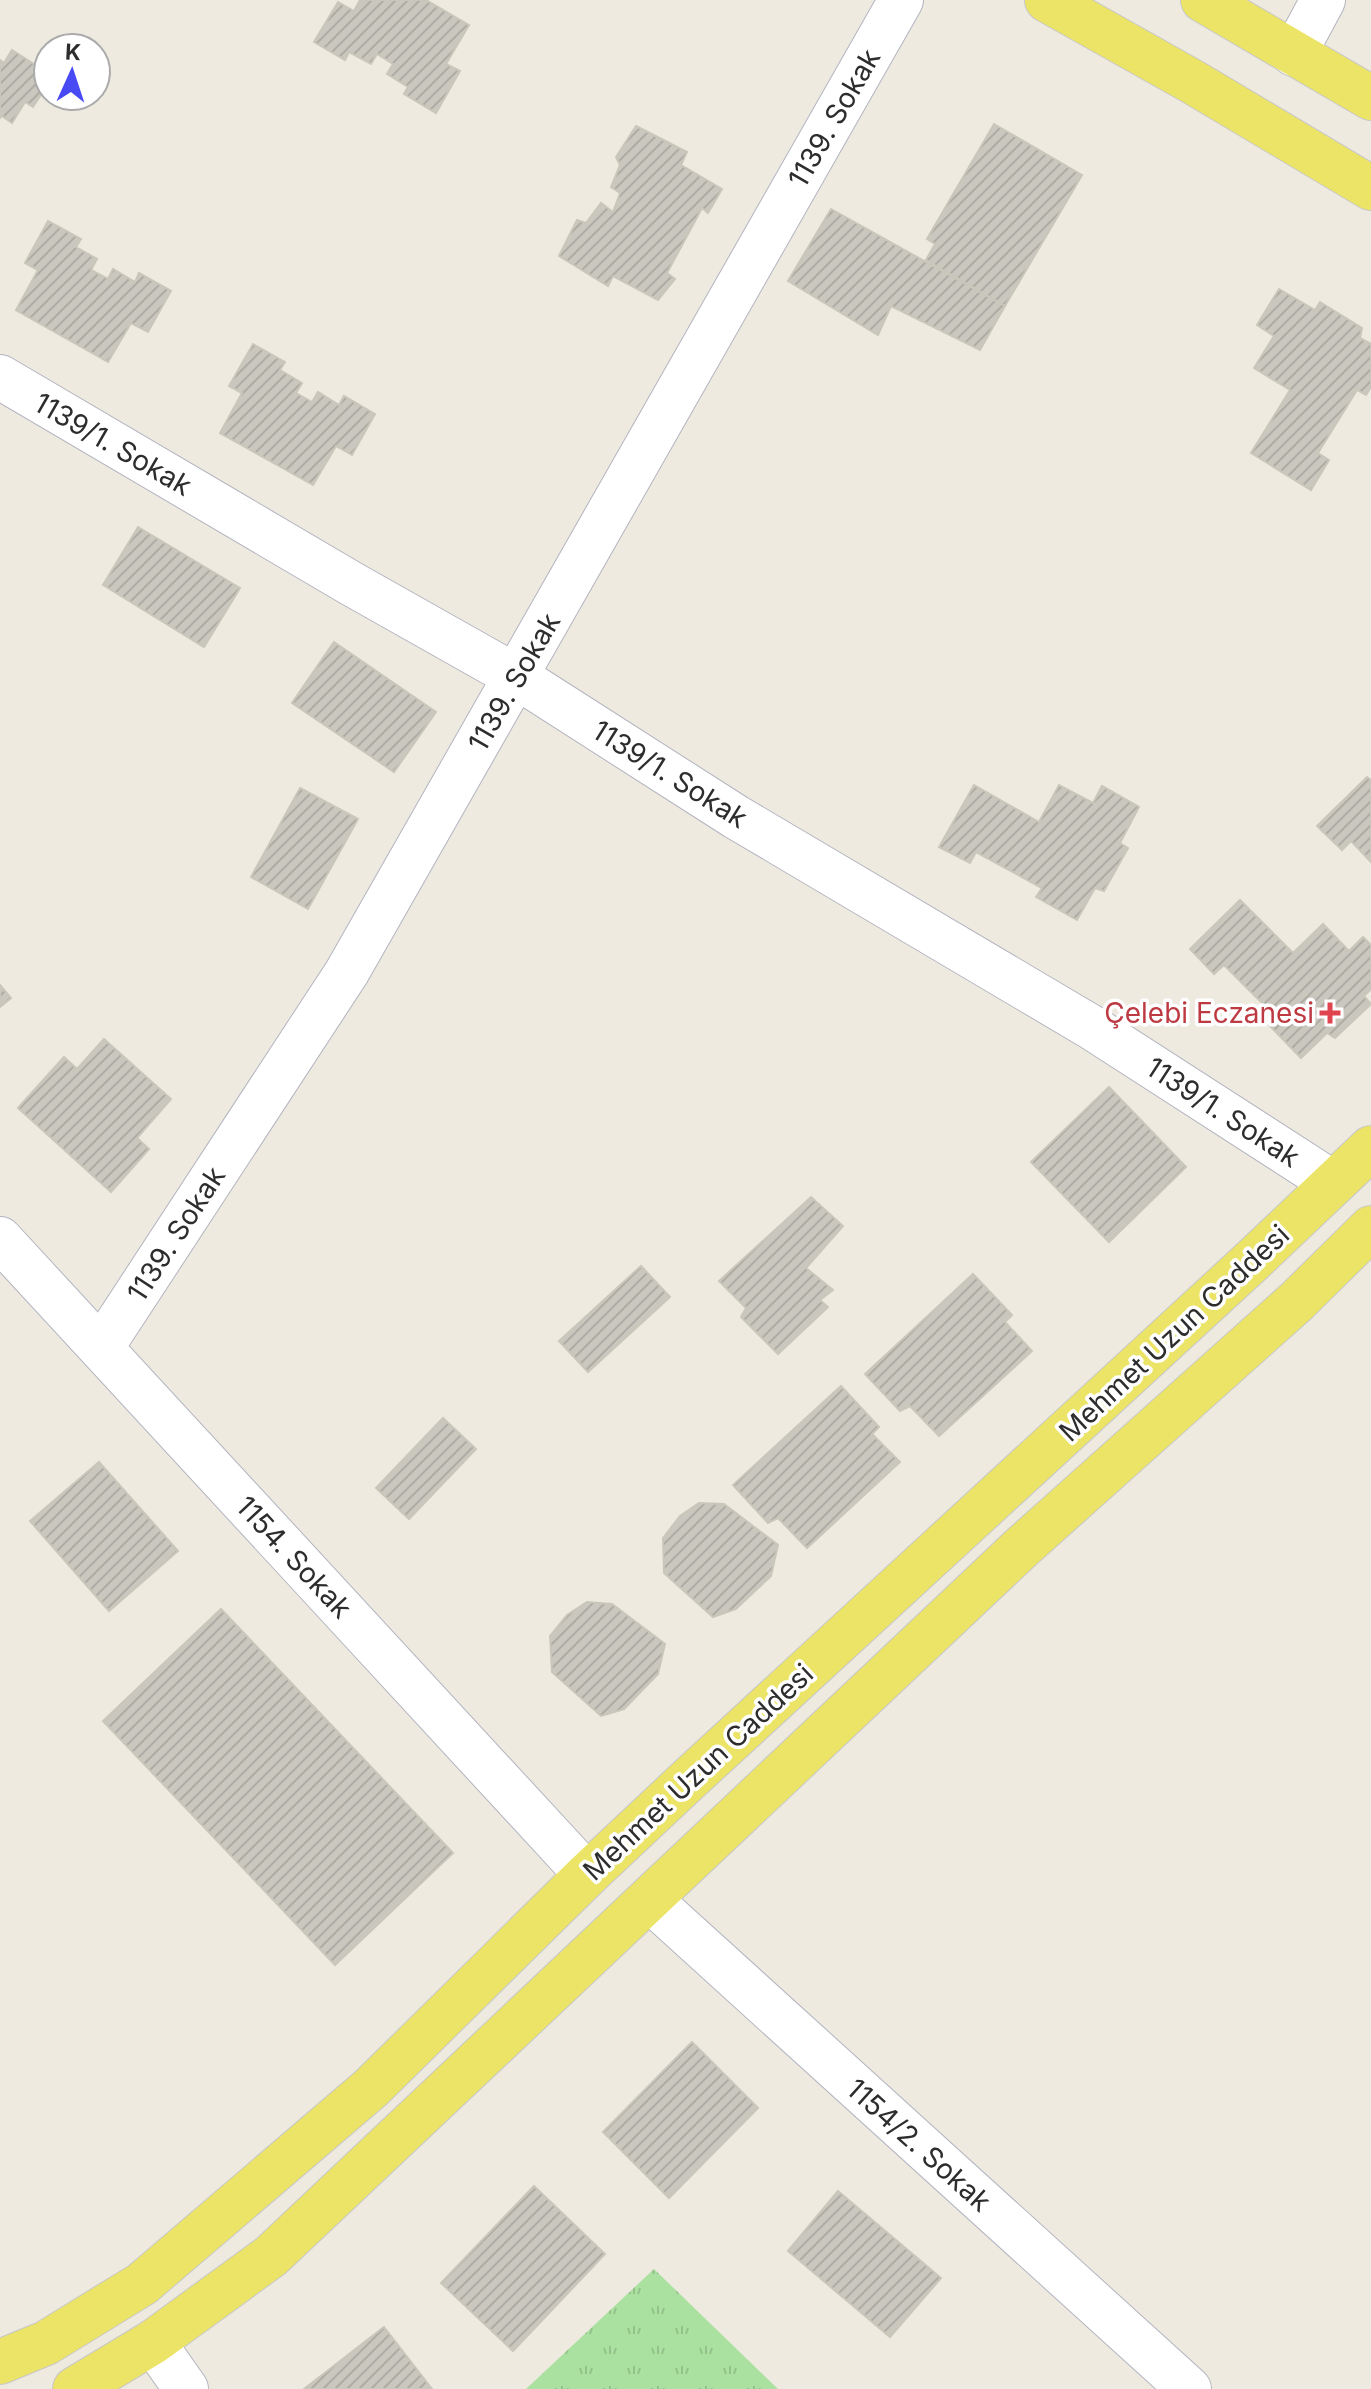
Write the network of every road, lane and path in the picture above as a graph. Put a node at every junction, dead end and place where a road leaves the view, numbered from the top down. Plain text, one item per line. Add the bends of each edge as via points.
1 (901, 0) edge
2 (1047, 0) edge
3 (1203, 0) edge
4 (1323, 0) edge
5 (1294, 54) junction
6 (1371, 98) edge
7 (1371, 188) edge
8 (0, 377) edge
9 (517, 677) junction
10 (1371, 1148) edge
11 (1333, 1183) junction
12 (1371, 1228) edge
13 (0, 1239) edge
14 (101, 1348) junction
15 (587, 1875) junction
16 (650, 1900) junction
17 (153, 2342) junction
18 (0, 2362) edge
19 (75, 2389) edge
20 (186, 2389) edge
21 (1189, 2389) edge

1 - 9 street, 1139. Sokak
2 - 7 main road
3 - 5 main road
4 - 5 street
5 - 6 main road
8 - 9 street, 1139/1. Sokak
9 - 11 street, 1139/1. Sokak via 736,817 1091,1027
9 - 14 street, 1139. Sokak via 347,972
10 - 11 main road, Mehmet Uzun Caddesi
11 - 15 main road, Mehmet Uzun Caddesi
12 - 16 main road via 1022,1547
13 - 14 street, 1154. Sokak
14 - 15 street, 1154. Sokak
15 - 18 main road, Mehmet Uzun Caddesi via 371,2088 142,2284 46,2343
16 - 17 main road via 271,2256
16 - 21 street, 1154/2. Sokak
17 - 19 main road
17 - 20 street

